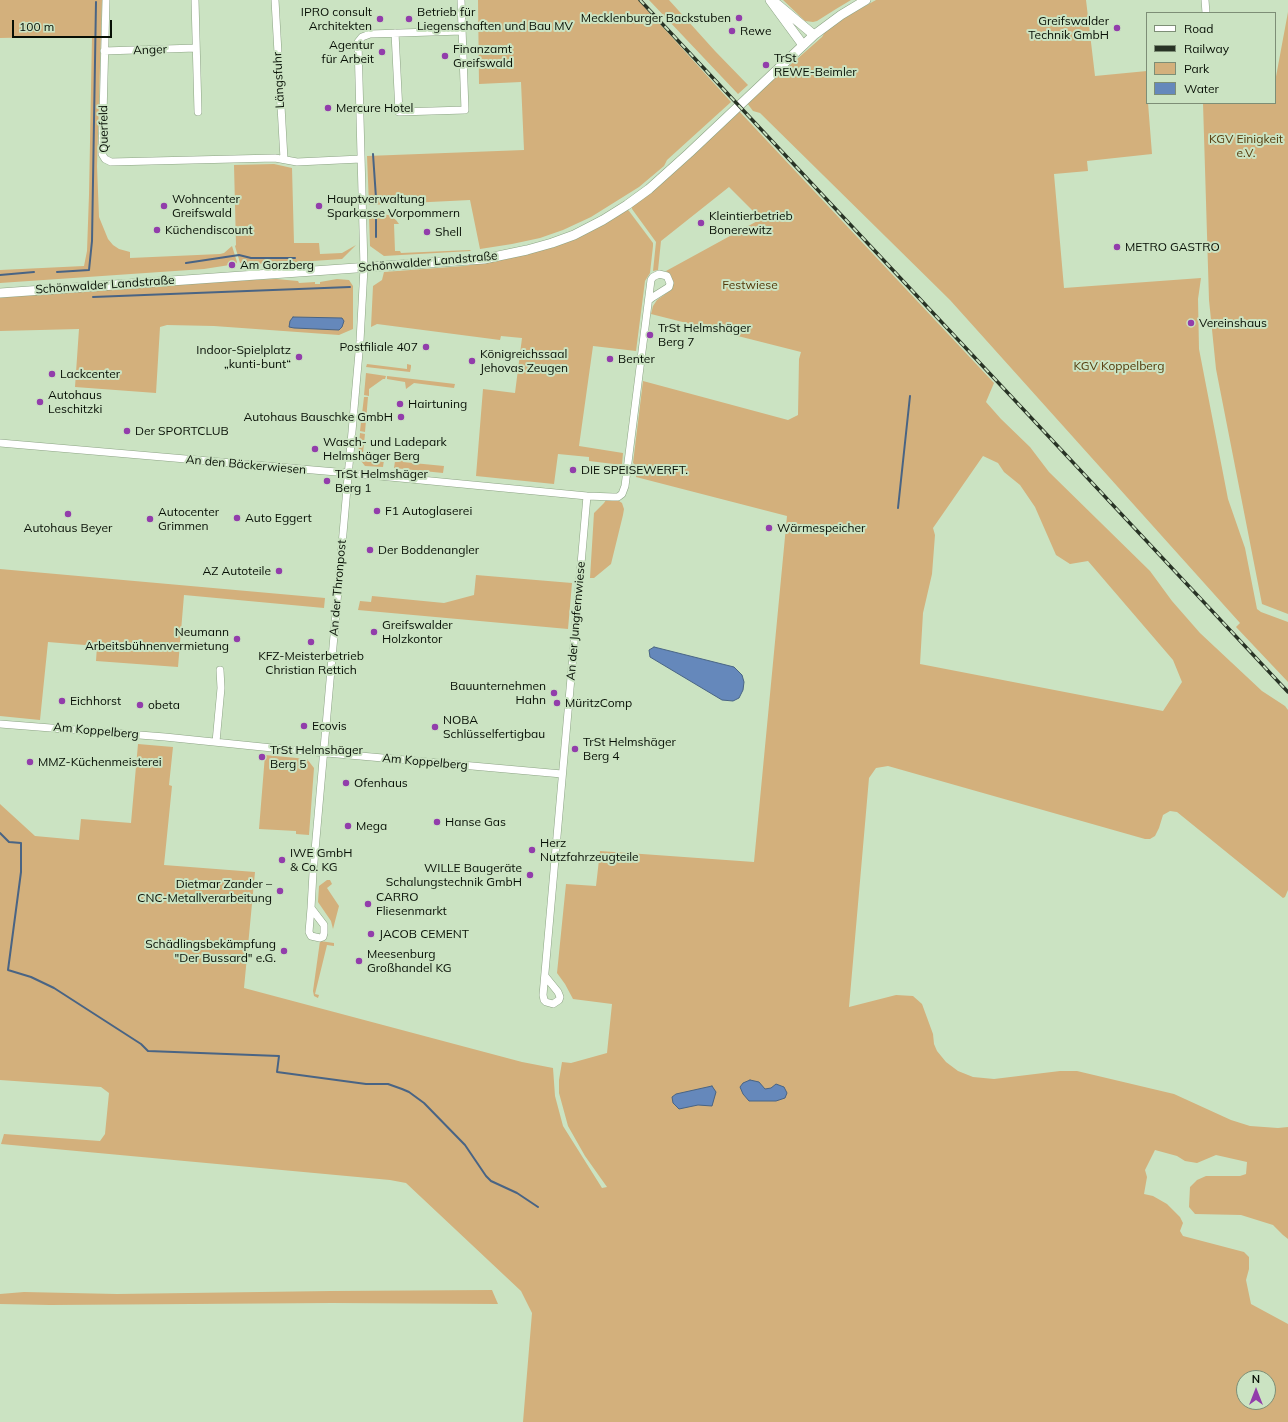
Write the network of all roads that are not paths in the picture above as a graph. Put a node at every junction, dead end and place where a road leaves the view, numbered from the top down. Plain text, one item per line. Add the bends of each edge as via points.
1 (106, 0) edge
2 (195, 0) edge
3 (275, 0) edge
4 (461, 0) edge
5 (771, 0) edge
6 (866, 0) edge
7 (1205, 0) edge
8 (1206, 12) edge
9 (462, 31) junction
10 (395, 33) junction
11 (814, 35) junction
12 (803, 45) junction
13 (196, 48) junction
14 (104, 51) junction
15 (198, 112) dead end
16 (284, 159) junction
17 (360, 159) junction
18 (364, 268) junction
19 (0, 293) edge
20 (649, 300) dead end
21 (0, 443) edge
22 (348, 473) junction
23 (587, 496) junction
24 (220, 670) dead end
25 (0, 724) edge
26 (216, 742) junction
27 (324, 753) junction
28 (562, 774) junction
29 (311, 908) dead end
30 (545, 976) dead end

1 - 14 street, Querfeld
2 - 13 street
3 - 16 street, Längsfuhr
4 - 9 street
5 - 11 main road
5 - 12 main road
6 - 11 main road, Schönwalder Landstraße via 840,15
7 - 8 street
9 - 10 street
9 - 10 street via 465,110 399,112
10 - 17 street via 370,34 358,42
11 - 12 main road, Schönwalder Landstraße
12 - 18 main road, Schönwalder Landstraße via 649,189 628,205 586,229 552,243 484,259
13 - 14 street, Anger
13 - 15 street
14 - 16 street, Querfeld via 102,154 105,159 111,162
16 - 17 street via 297,162
17 - 18 street
18 - 19 main road, Schönwalder Landstraße
18 - 22 street, An der Thronpost
20 - 23 street via 624,490 622,494 613,497
21 - 22 street, An den Bäckerwiesen
22 - 23 street, An den Bäckerwiesen
22 - 27 street, An der Thronpost
23 - 28 street, An der Jungfernwiese
24 - 26 street
25 - 26 street, Am Koppelberg
26 - 27 street, Am Koppelberg
27 - 28 street, Am Koppelberg
27 - 29 street, An der Thronpost
28 - 30 street, An der Jungfernwiese

